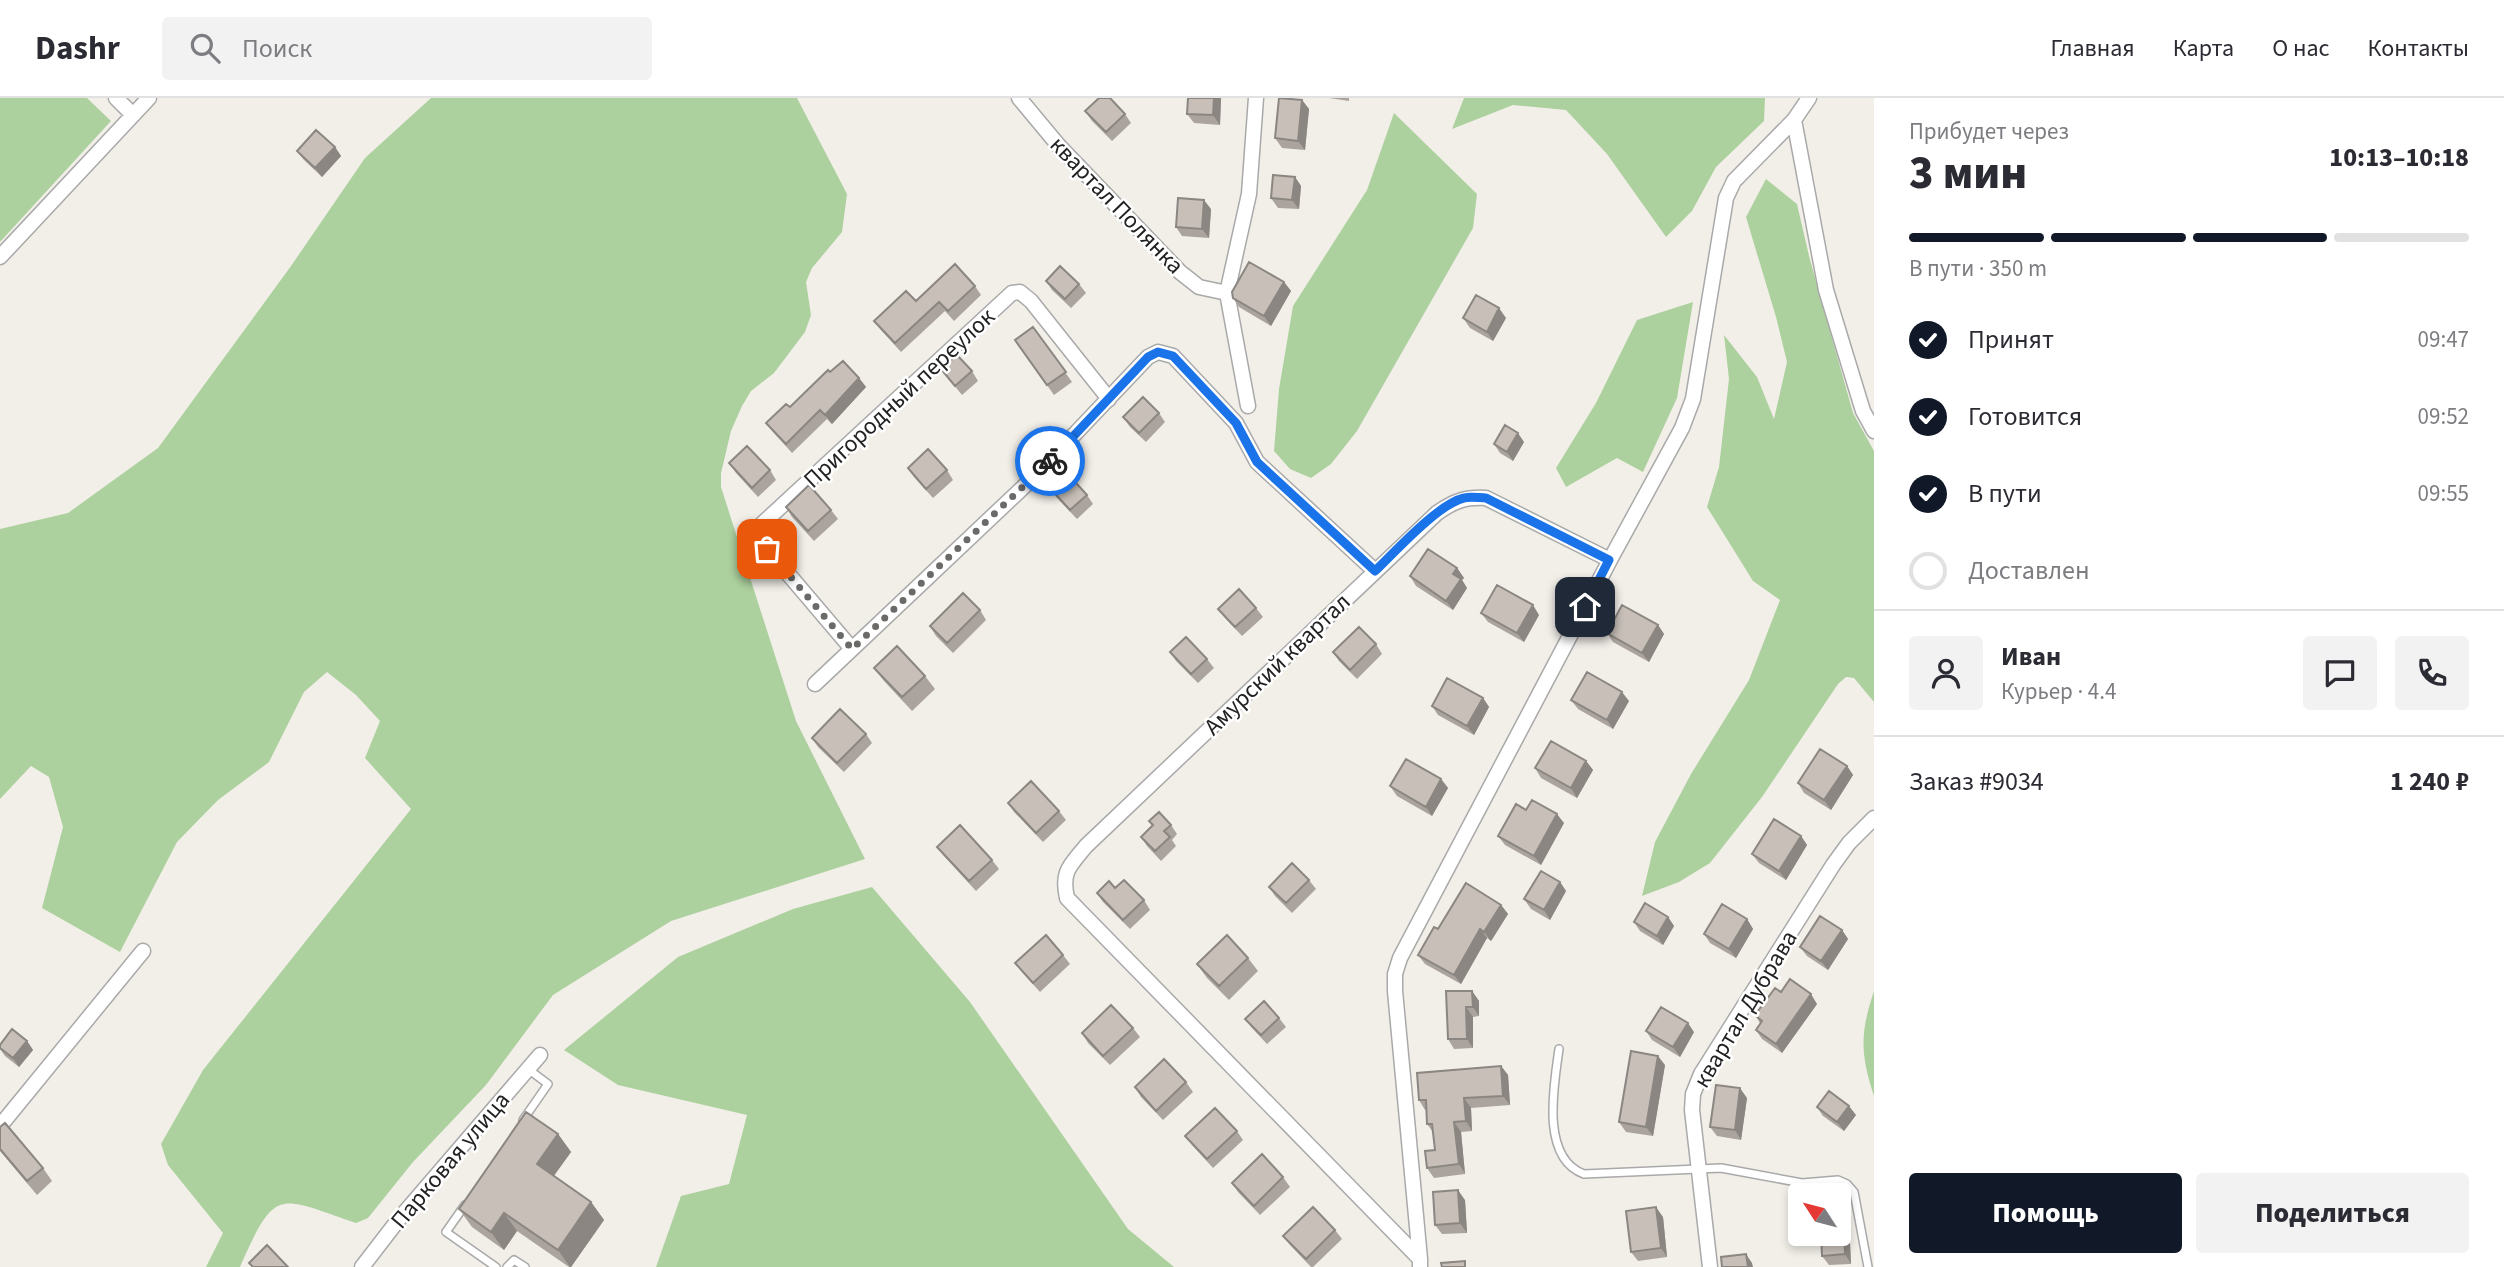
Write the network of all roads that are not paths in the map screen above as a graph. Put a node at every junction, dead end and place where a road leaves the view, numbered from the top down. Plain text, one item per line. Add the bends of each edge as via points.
1 (116, 98) edge
2 (149, 98) edge
3 (1019, 98) edge
4 (1256, 98) edge
5 (1809, 98) edge
6 (133, 115) junction
7 (1794, 120) junction
8 (0, 257) edge
9 (1227, 293) junction
10 (1109, 400) junction
11 (1248, 406) dead end
12 (1874, 431) edge
13 (1609, 560) junction
14 (1375, 571) junction
15 (852, 649) junction
16 (815, 684) dead end
17 (1874, 818) edge
18 (143, 951) dead end
19 (1559, 1049) dead end
20 (540, 1055) dead end
21 (528, 1069) junction
22 (0, 1126) edge
23 (516, 1129) edge
24 (1699, 1170) junction
25 (470, 1198) edge
26 (1420, 1263) edge
27 (362, 1267) edge
28 (496, 1267) edge
29 (507, 1267) edge
30 (524, 1267) edge
31 (1710, 1267) edge
32 (1868, 1267) edge

1 - 6 street
2 - 6 street
3 - 9 street, квартал Полянка via 1180,272 1199,287
4 - 9 street via 1250,194
5 - 7 street
6 - 8 street
7 - 12 street via 1826,290 1863,411
7 - 13 street via 1734,181 1726,198 1693,399 1682,428
9 - 11 street
10 - 14 street via 1148,357 1158,352 1173,356 1236,423 1257,462
10 - 15 street
10 - 15 street, Пригородный переулок via 1031,301 1020,292 1012,293 762,524 767,549
13 - 14 street, Амурский квартал via 1486,498 1465,497 1437,513
13 - 26 street, Амурский квартал via 1399,958 1395,974
14 - 26 street, Амурский квартал via 1086,846 1063,881 1067,898
15 - 16 street
17 - 24 street, квартал Дубрава via 1833,865 1701,1073 1692,1110
18 - 22 street
19 - 24 lane via 1553,1099 1556,1140 1572,1170 1584,1174
20 - 21 street, Парковая улица
21 - 23 lane via 548,1084
21 - 27 street, Парковая улица
24 - 31 street, квартал Дубрава
24 - 32 lane via 1740,1170 1770,1179 1847,1184 1854,1192
25 - 28 lane via 446,1232
29 - 30 lane via 514,1260

